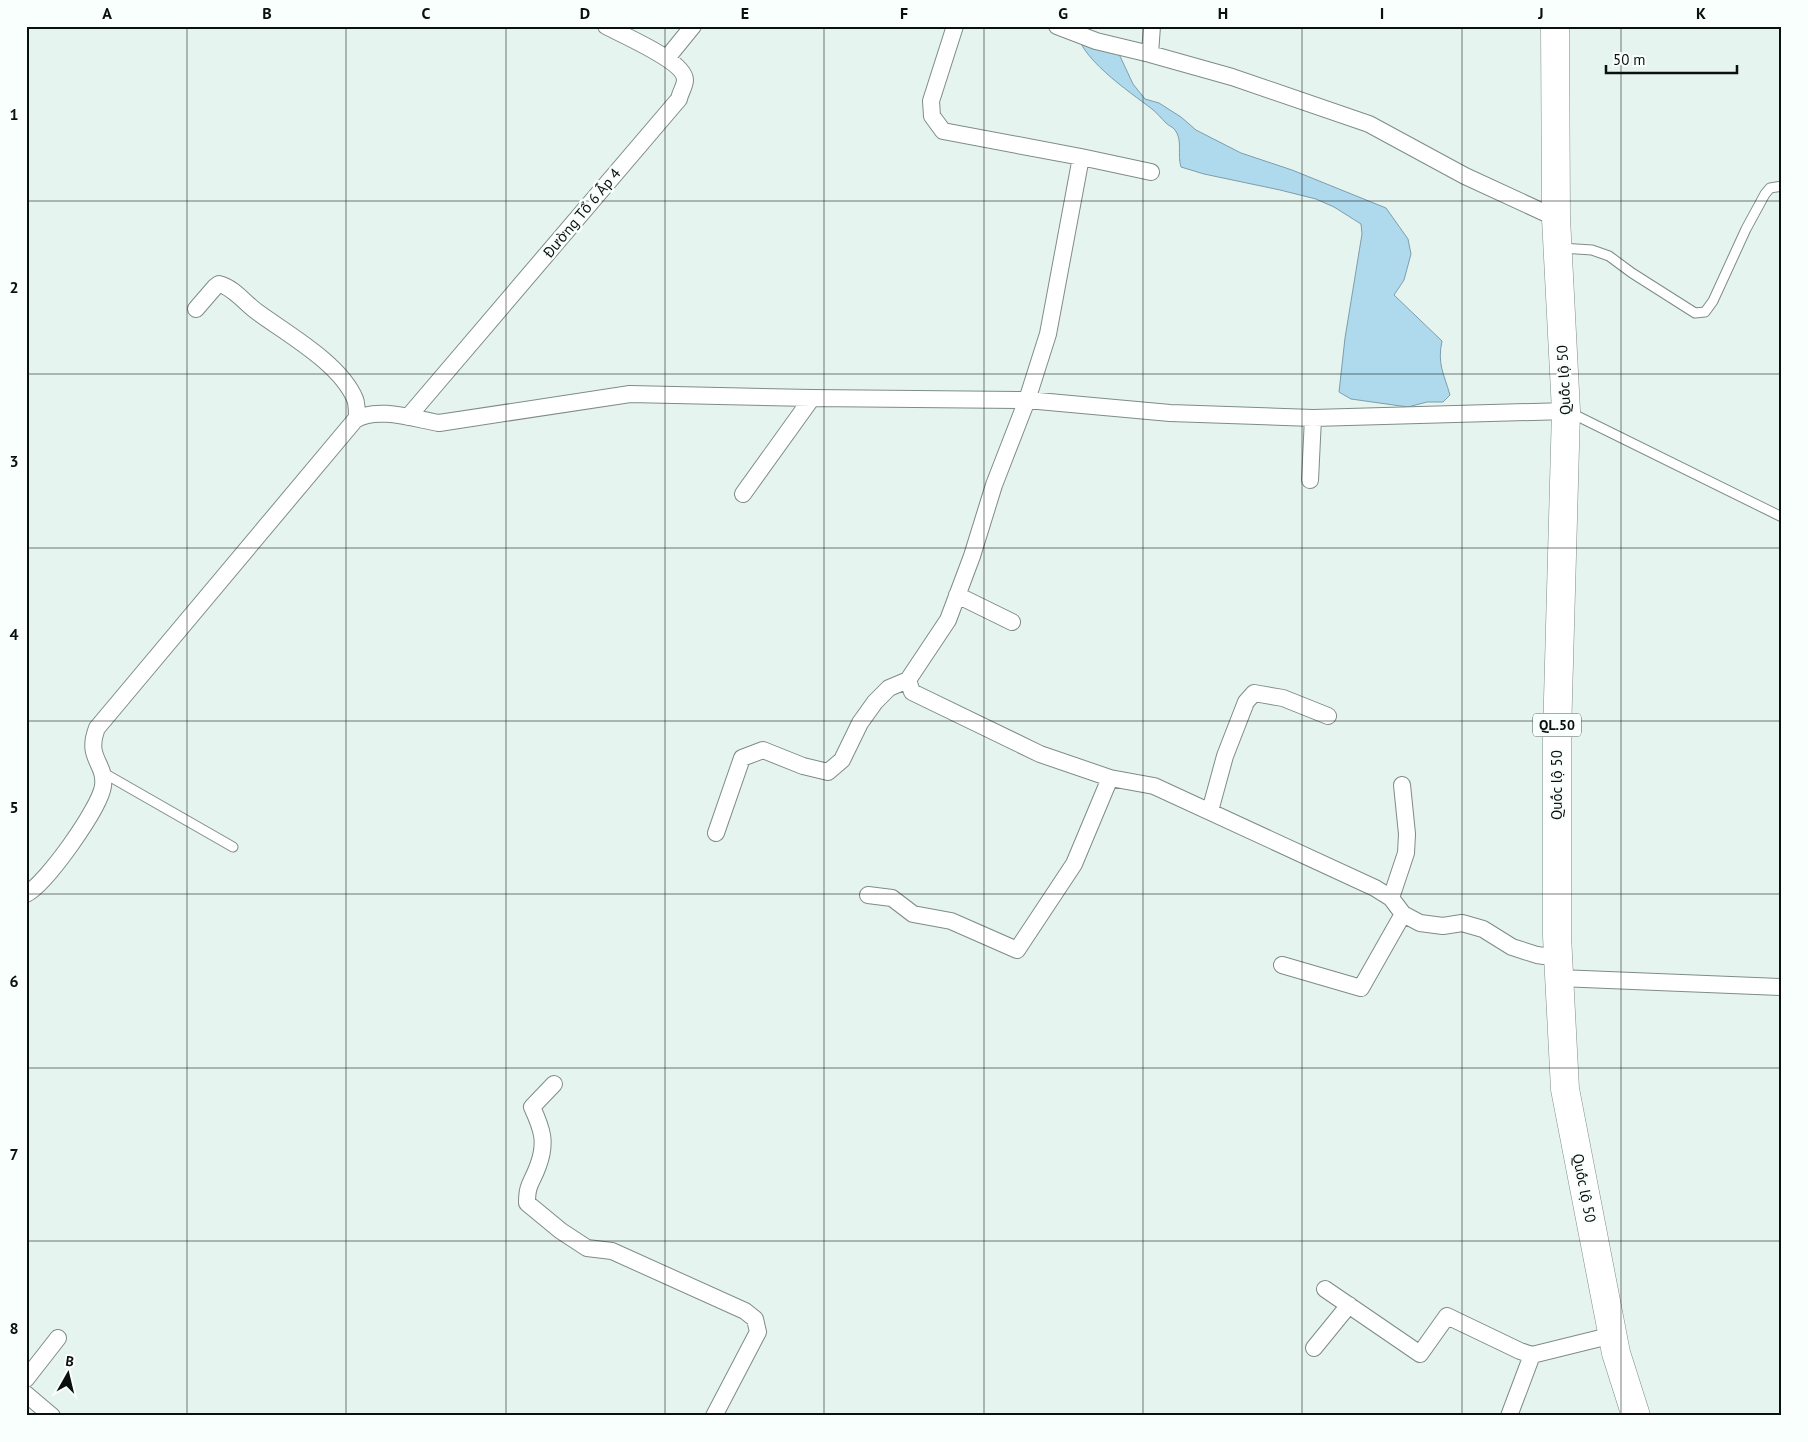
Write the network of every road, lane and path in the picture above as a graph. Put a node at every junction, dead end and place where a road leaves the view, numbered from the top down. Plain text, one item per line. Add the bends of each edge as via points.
1 (606, 26) edge
2 (692, 26) edge
3 (955, 26) edge
4 (1057, 26) edge
5 (1152, 26) edge
6 (1556, 26) edge
7 (1150, 54) junction
8 (667, 58) junction
9 (1081, 156) junction
10 (1151, 172) dead end
11 (1782, 186) edge
12 (1556, 218) junction
13 (1558, 248) junction
14 (196, 309) dead end
15 (812, 398) junction
16 (1028, 400) junction
17 (1566, 411) junction
18 (408, 417) junction
19 (357, 418) junction
20 (1313, 418) junction
21 (1310, 480) dead end
22 (743, 494) dead end
23 (1782, 517) edge
24 (957, 595) junction
25 (1012, 622) dead end
26 (908, 680) junction
27 (1328, 716) dead end
28 (102, 772) junction
29 (1110, 778) junction
30 (1402, 785) dead end
31 (1210, 811) junction
32 (716, 833) dead end
33 (233, 847) dead end
34 (26, 894) edge
35 (868, 895) dead end
36 (1391, 898) junction
37 (1402, 914) junction
38 (1282, 965) dead end
39 (1558, 968) junction
40 (1782, 988) edge
41 (554, 1084) dead end
42 (1325, 1289) dead end
43 (1349, 1305) junction
44 (1613, 1335) junction
45 (58, 1338) dead end
46 (1314, 1348) dead end
47 (1532, 1355) junction
48 (26, 1379) edge
49 (26, 1394) edge
50 (52, 1416) edge
51 (714, 1416) edge
52 (1509, 1416) edge
53 (1636, 1416) edge

1 - 8 street, Đường Tổ 6 Ấp 4
2 - 8 street
3 - 9 street via 931,101 932,116 943,131
4 - 7 street via 1096,42
5 - 7 street
6 - 12 highway, Quốc lộ 50 / QL.50
7 - 12 street via 1232,77 1369,124 1465,176
8 - 18 street, Đường Tổ 6 Ấp 4 via 682,71 685,80 678,99
9 - 10 street
9 - 16 street via 1048,334
11 - 13 lane via 1770,188 1765,194 1713,301 1703,313 1695,313 1609,256
12 - 13 highway, Quốc lộ 50 / QL.50
13 - 17 highway, Quốc lộ 50 / QL.50
14 - 19 street via 215,287 219,284 226,286 335,371 356,400
15 - 16 street
15 - 18 street via 630,394 439,423
15 - 22 street
16 - 20 street via 1170,413
16 - 24 street via 994,485
17 - 20 street
17 - 23 lane
17 - 39 highway, Quốc lộ 50 / QL.50 via 1557,736
18 - 19 street via 363,414
19 - 28 street via 97,728 92,740 94,756
20 - 21 street
24 - 25 street
24 - 26 street via 948,620
26 - 29 street via 912,692 1040,754
26 - 32 street via 889,688 875,702 860,723 842,760 828,772 763,750 742,758
27 - 31 street via 1283,698 1254,693 1246,702 1225,756
28 - 33 lane
28 - 34 street via 103,787 95,807 54,867
29 - 31 street via 1154,786
29 - 35 street via 1074,864 1017,950 951,921 913,914 892,898
30 - 36 street via 1408,834 1406,854
31 - 36 street
36 - 37 street
37 - 38 street via 1361,988
37 - 39 street via 1420,923 1443,926 1462,923 1483,929
39 - 40 street
39 - 44 highway, Quốc lộ 50 / QL.50 via 1565,1089
41 - 51 street via 532,1106 544,1141 538,1167 527,1189 527,1203 587,1248 612,1251 745,1311 755,1319 758,1332
42 - 43 street
43 - 46 street
43 - 47 street via 1420,1354 1446,1316
44 - 47 street
44 - 53 highway, Quốc lộ 50 / QL.50
45 - 48 street
47 - 52 street
49 - 50 street

